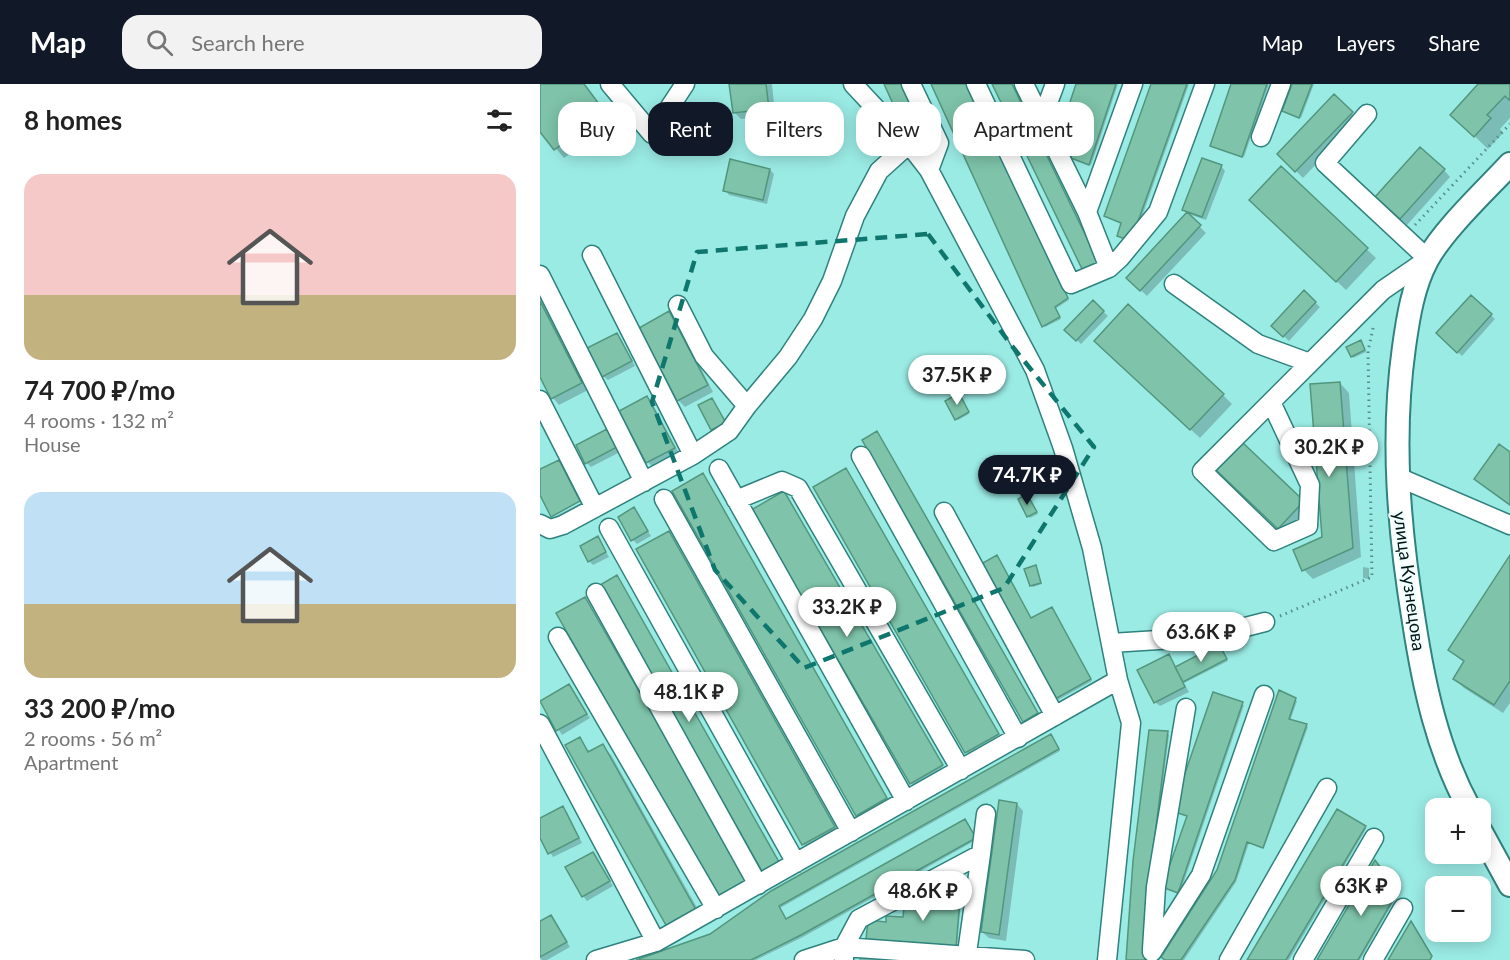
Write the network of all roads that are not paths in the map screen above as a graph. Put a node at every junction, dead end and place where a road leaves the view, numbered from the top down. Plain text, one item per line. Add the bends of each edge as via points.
1 (610, 84) edge
2 (685, 84) edge
3 (853, 84) edge
4 (911, 84) edge
5 (976, 84) edge
6 (1024, 84) edge
7 (1055, 84) edge
8 (1133, 84) edge
9 (1205, 84) edge
10 (1281, 84) edge
11 (870, 102) edge
12 (1034, 102) edge
13 (1048, 102) edge
14 (1367, 114) dead end
15 (1261, 136) dead end
16 (896, 156) edge
17 (918, 156) edge
18 (1061, 156) edge
19 (1510, 164) edge
20 (929, 170) junction
21 (1088, 212) junction
22 (592, 255) dead end
23 (1428, 259) junction
24 (1109, 268) junction
25 (540, 275) edge
26 (1174, 284) dead end
27 (678, 305) dead end
28 (1310, 363) junction
29 (540, 400) edge
30 (1271, 402) junction
31 (747, 406) junction
32 (693, 455) junction
33 (861, 456) dead end
34 (719, 469) dead end
35 (1398, 477) junction
36 (644, 482) junction
37 (664, 498) dead end
38 (736, 500) junction
39 (595, 508) junction
40 (945, 512) dead end
41 (540, 524) edge
42 (1510, 525) edge
43 (609, 528) dead end
44 (596, 593) dead end
45 (1265, 622) road end
46 (558, 637) dead end
47 (1111, 643) junction
48 (1118, 680) junction
49 (1264, 695) dead end
50 (1186, 708) dead end
51 (1055, 716) junction
52 (540, 724) edge
53 (1017, 738) junction
54 (961, 770) junction
55 (1327, 788) dead end
56 (1464, 798) edge
57 (906, 801) junction
58 (986, 813) dead end
59 (851, 832) junction
60 (1374, 838) dead end
61 (1491, 849) edge
62 (981, 854) junction
63 (796, 863) junction
64 (1510, 883) edge
65 (758, 885) junction
66 (1403, 908) dead end
67 (717, 909) junction
68 (656, 942) junction
69 (844, 953) edge
70 (908, 956) edge
71 (1152, 956) edge
72 (967, 958) edge
73 (596, 960) edge
74 (804, 960) edge
75 (1026, 960) edge
76 (1107, 960) edge
77 (1229, 960) edge
78 (1303, 960) edge
79 (1373, 960) edge

1 - 2 lane via 652,134
3 - 11 lane
4 - 20 lane via 939,143
5 - 24 lane via 1071,284
6 - 12 lane
7 - 13 lane
8 - 21 lane
9 - 24 lane via 1158,212
10 - 15 lane
14 - 23 lane via 1324,163
16 - 31 lane via 879,171 855,216 832,281 813,319 788,357
17 - 20 lane
18 - 21 lane
19 - 23 main road, улица Кузнецова
20 - 47 lane via 1035,370 1063,447 1092,548
21 - 24 lane
22 - 32 lane
23 - 28 lane via 1383,290
23 - 35 main road, улица Кузнецова via 1415,291 1400,373
25 - 36 lane
26 - 28 lane via 1258,344
27 - 31 lane via 704,356
28 - 30 lane
29 - 39 lane
30 - 30 lane via 1202,471 1274,541 1308,526 1310,485
31 - 32 lane via 729,431
32 - 36 lane
33 - 53 lane
34 - 38 lane
35 - 42 lane
35 - 56 main road, улица Кузнецова via 1404,562 1424,683 1447,763
36 - 39 lane
37 - 59 lane
38 - 54 lane via 782,481 798,488
38 - 57 lane
39 - 41 lane via 550,529
40 - 51 lane
43 - 63 lane
44 - 65 lane
45 - 47 lane via 1206,638
46 - 67 lane
47 - 48 lane
48 - 51 lane
48 - 76 lane via 1131,723
49 - 71 lane via 1201,876
50 - 71 lane via 1156,887
51 - 53 lane
52 - 68 lane
53 - 54 lane
54 - 57 lane
55 - 77 lane
57 - 59 lane
58 - 62 lane
59 - 63 lane
60 - 78 lane
61 - 64 main road
62 - 69 lane via 859,919
62 - 72 lane
63 - 65 lane
65 - 67 lane
66 - 79 lane
67 - 68 lane
68 - 73 lane
69 - 70 lane
69 - 74 lane
70 - 72 lane
72 - 75 lane

